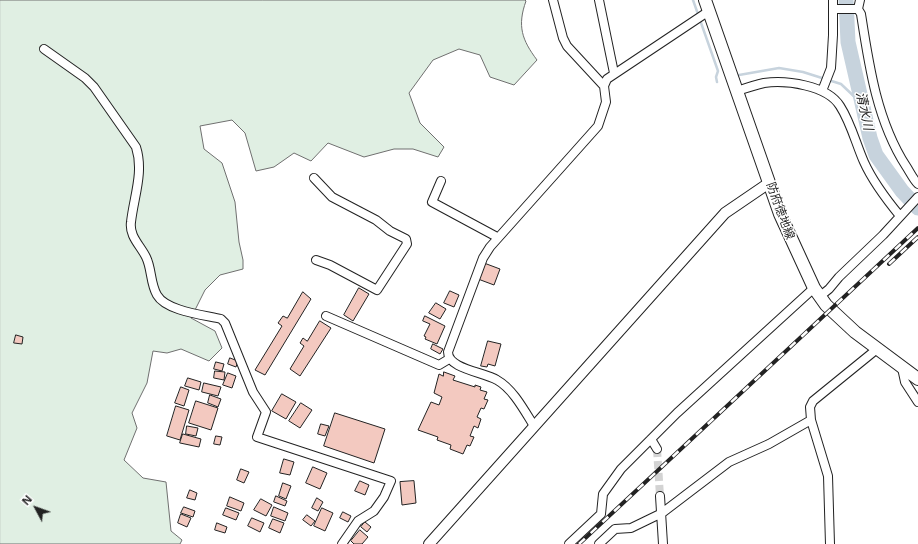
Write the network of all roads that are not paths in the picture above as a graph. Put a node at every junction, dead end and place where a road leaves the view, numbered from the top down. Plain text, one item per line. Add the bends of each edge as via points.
1 (553, 0) edge
2 (599, 0) edge
3 (833, 0) edge
4 (860, 0) edge
5 (707, 6) edge
6 (833, 9) junction
7 (858, 9) junction
8 (44, 49) dead end
9 (614, 73) junction
10 (604, 86) junction
11 (737, 91) junction
12 (822, 91) junction
13 (314, 178) dead end
14 (441, 181) dead end
15 (769, 183) junction
16 (918, 184) edge
17 (918, 197) edge
18 (901, 214) junction
19 (497, 237) junction
20 (316, 260) dead end
21 (816, 292) junction
22 (326, 316) dead end
23 (877, 349) junction
24 (449, 359) junction
25 (902, 368) junction
26 (918, 379) edge
27 (918, 402) edge
28 (811, 420) junction
29 (534, 426) junction
30 (651, 439) junction
31 (657, 449) tunnel mouth
32 (660, 496) tunnel mouth
33 (662, 513) junction
34 (342, 544) edge
35 (429, 544) edge
36 (569, 544) edge
37 (599, 544) edge
38 (663, 544) edge
39 (830, 544) edge

1 - 10 street via 567,46
2 - 9 street
3 - 6 street
4 - 7 street
5 - 9 street
5 - 11 main road, 防府徳地線
6 - 7 street
6 - 12 street via 831,68
7 - 16 street via 881,110 898,153
8 - 34 street via 94,87 136,147 140,158 139,182 130,223 131,234 149,264 157,296 177,309 225,322 253,392 266,412 257,437 391,480 384,497 374,511 358,522
9 - 10 street
10 - 19 street via 606,102 598,126
11 - 12 street via 777,83 808,86
11 - 15 main road, 防府徳地線
12 - 18 street via 839,104 878,189
13 - 20 street via 332,197 376,220 406,239 407,244 377,290
14 - 19 street via 432,202
15 - 21 main road, 防府徳地線 via 792,243
15 - 29 street via 725,213
17 - 18 street
18 - 21 street via 829,289
19 - 24 street via 483,258 448,352
21 - 23 main road, 防府徳地線 via 849,328
21 - 30 street
22 - 24 street via 439,364
23 - 25 main road, 防府徳地線
23 - 28 street via 812,402
24 - 29 street via 497,380 509,390
25 - 26 main road, 防府徳地線
25 - 27 street via 905,382
28 - 33 street via 769,444 729,462
28 - 39 street via 828,476
29 - 35 street
30 - 31 street
30 - 36 street via 621,469 603,494 601,514
32 - 33 street
33 - 37 street via 631,528 615,529
33 - 38 street

